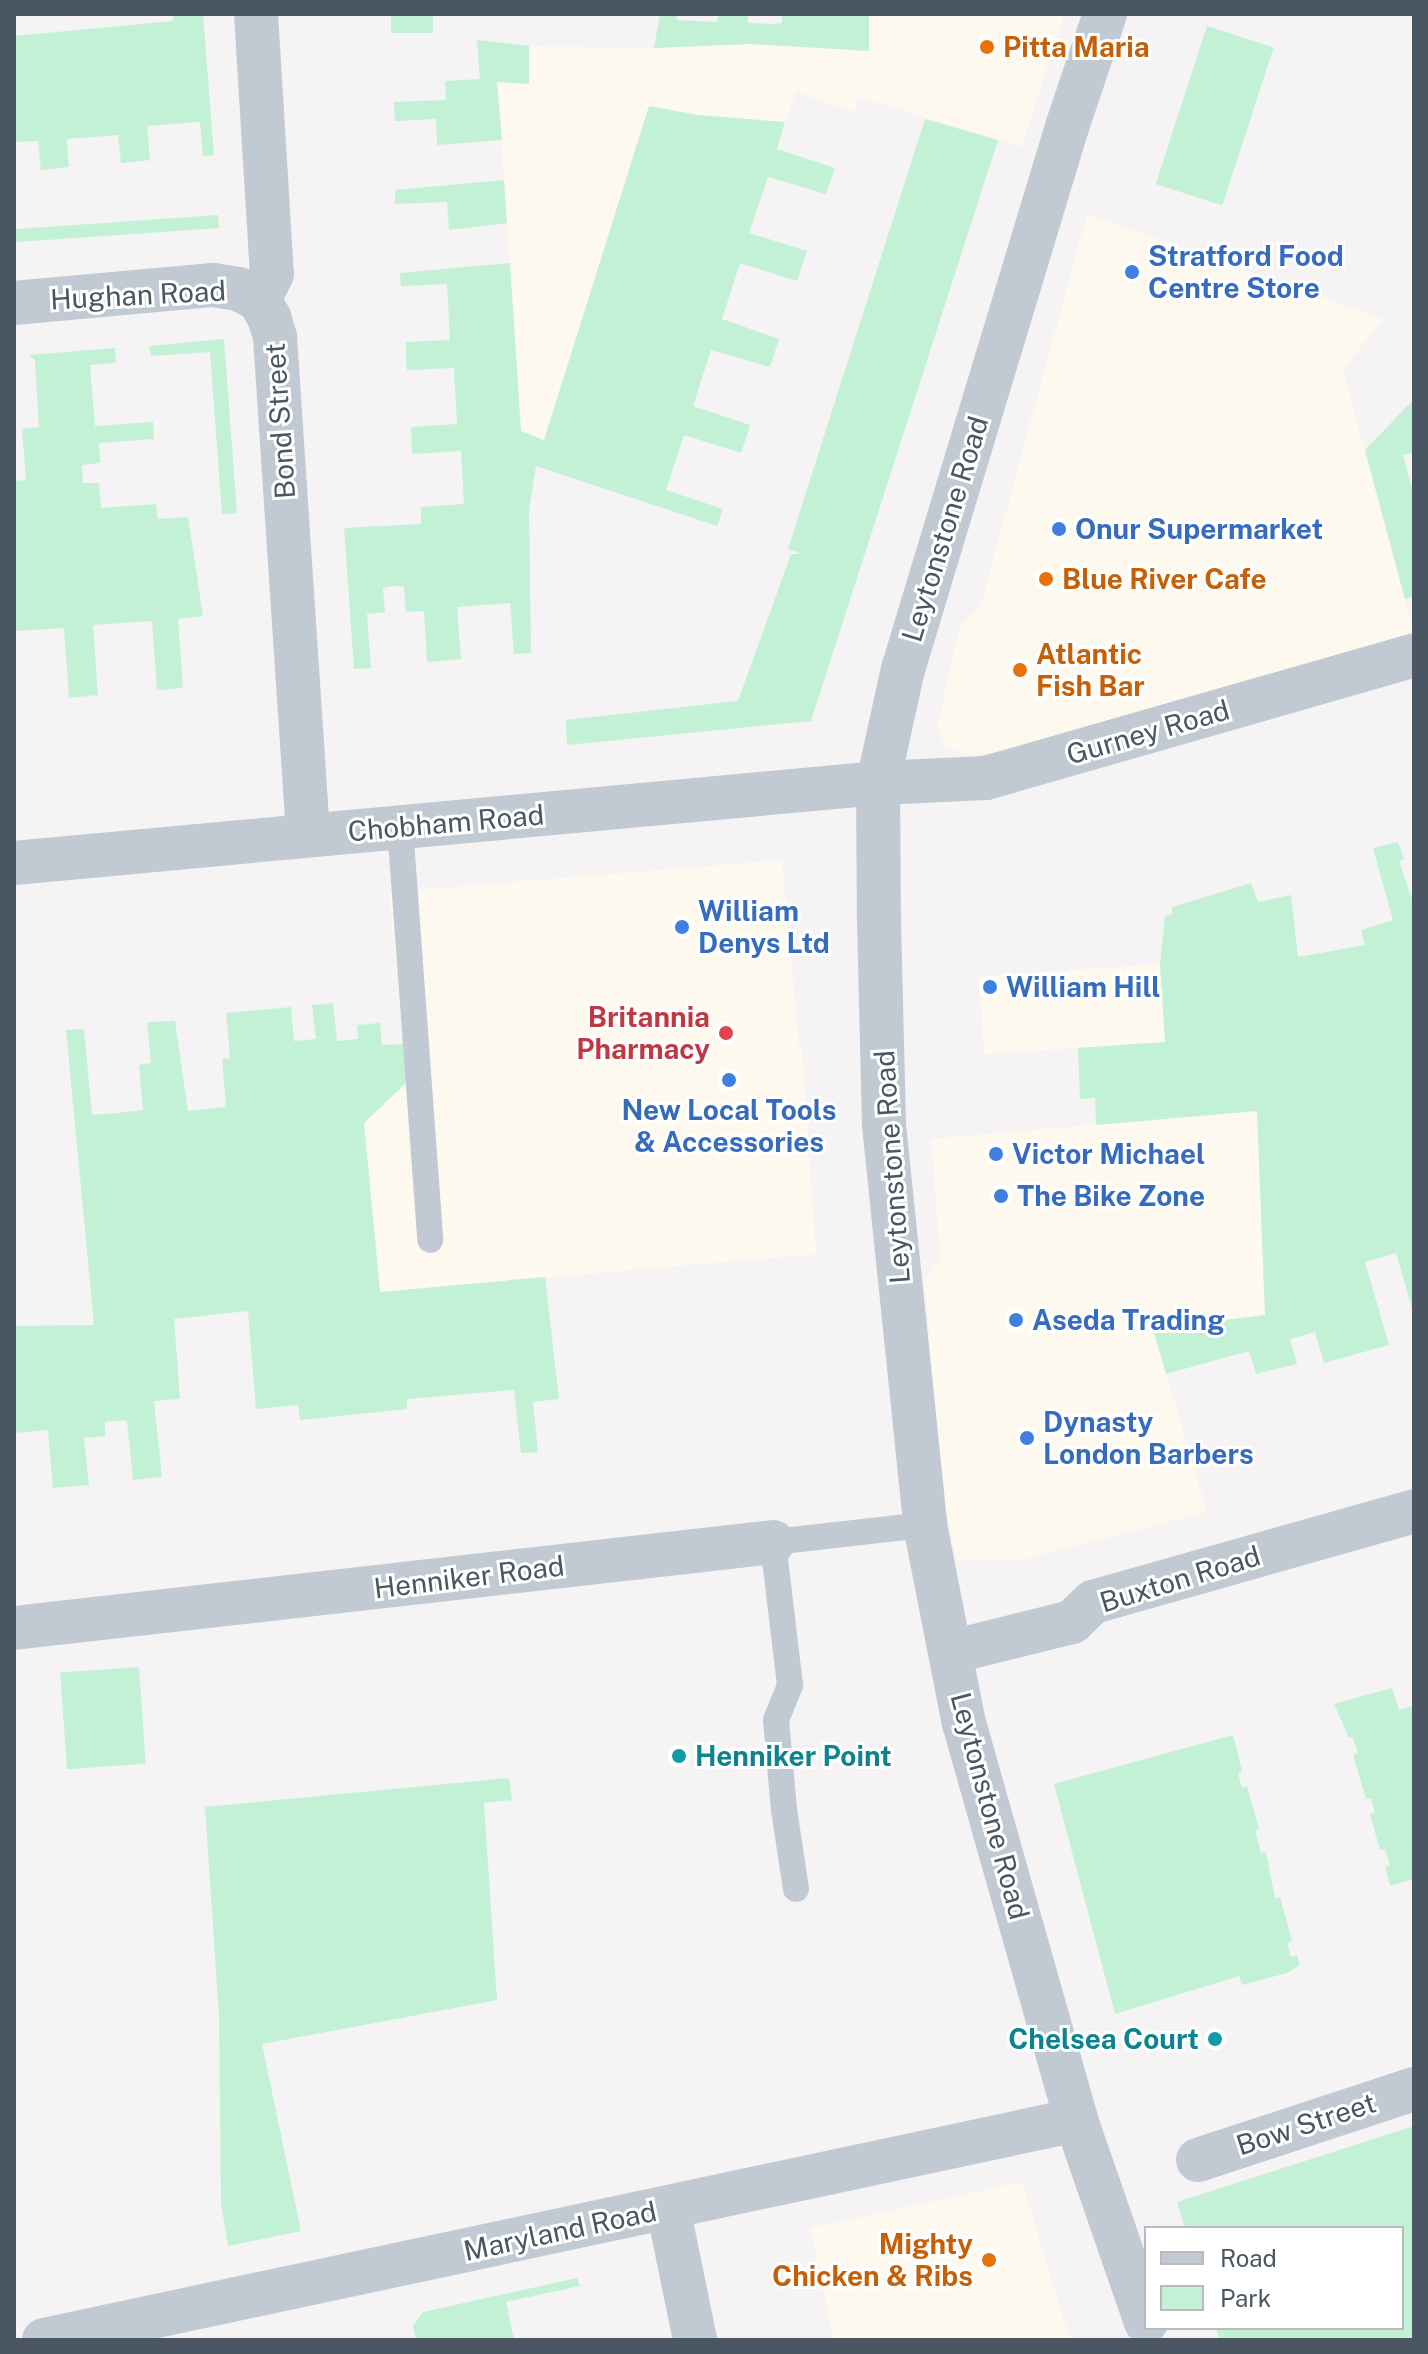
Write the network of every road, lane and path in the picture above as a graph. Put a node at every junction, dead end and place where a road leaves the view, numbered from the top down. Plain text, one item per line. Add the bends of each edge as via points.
1 (256, 14) edge
2 (1105, 14) edge
3 (259, 300) junction
4 (14, 303) edge
5 (1414, 655) edge
6 (878, 783) junction
7 (400, 827) junction
8 (308, 835) junction
9 (14, 863) edge
10 (430, 1240) dead end
11 (1414, 1511) edge
12 (925, 1525) junction
13 (773, 1542) junction
14 (14, 1628) edge
15 (951, 1652) junction
16 (796, 1889) dead end
17 (1414, 2089) edge
18 (1076, 2120) junction
19 (1198, 2160) dead end
20 (668, 2208) junction
21 (1144, 2316) edge
22 (44, 2340) edge
23 (695, 2340) edge

1 - 3 street via 272,274
2 - 6 street, Leytonstone Road via 903,669
3 - 4 street, Hughan Road via 239,289 213,285
3 - 8 street, Bond Street via 275,337
5 - 6 street, Gurney Road via 986,778
6 - 7 street, Chobham Road
6 - 12 street, Leytonstone Road via 884,1125
7 - 8 street, Chobham Road
7 - 10 lane
8 - 9 street, Chobham Road
11 - 15 street, Buxton Road via 1093,1602 1072,1622
12 - 13 lane, Henniker Road
12 - 15 street, Leytonstone Road
13 - 14 street, Henniker Road
13 - 16 lane via 790,1685 776,1720
15 - 18 street, Leytonstone Road via 964,1723
17 - 19 street, Bow Street
18 - 20 street, Maryland Road
18 - 21 street, Leytonstone Road
20 - 22 street, Maryland Road
20 - 23 street

